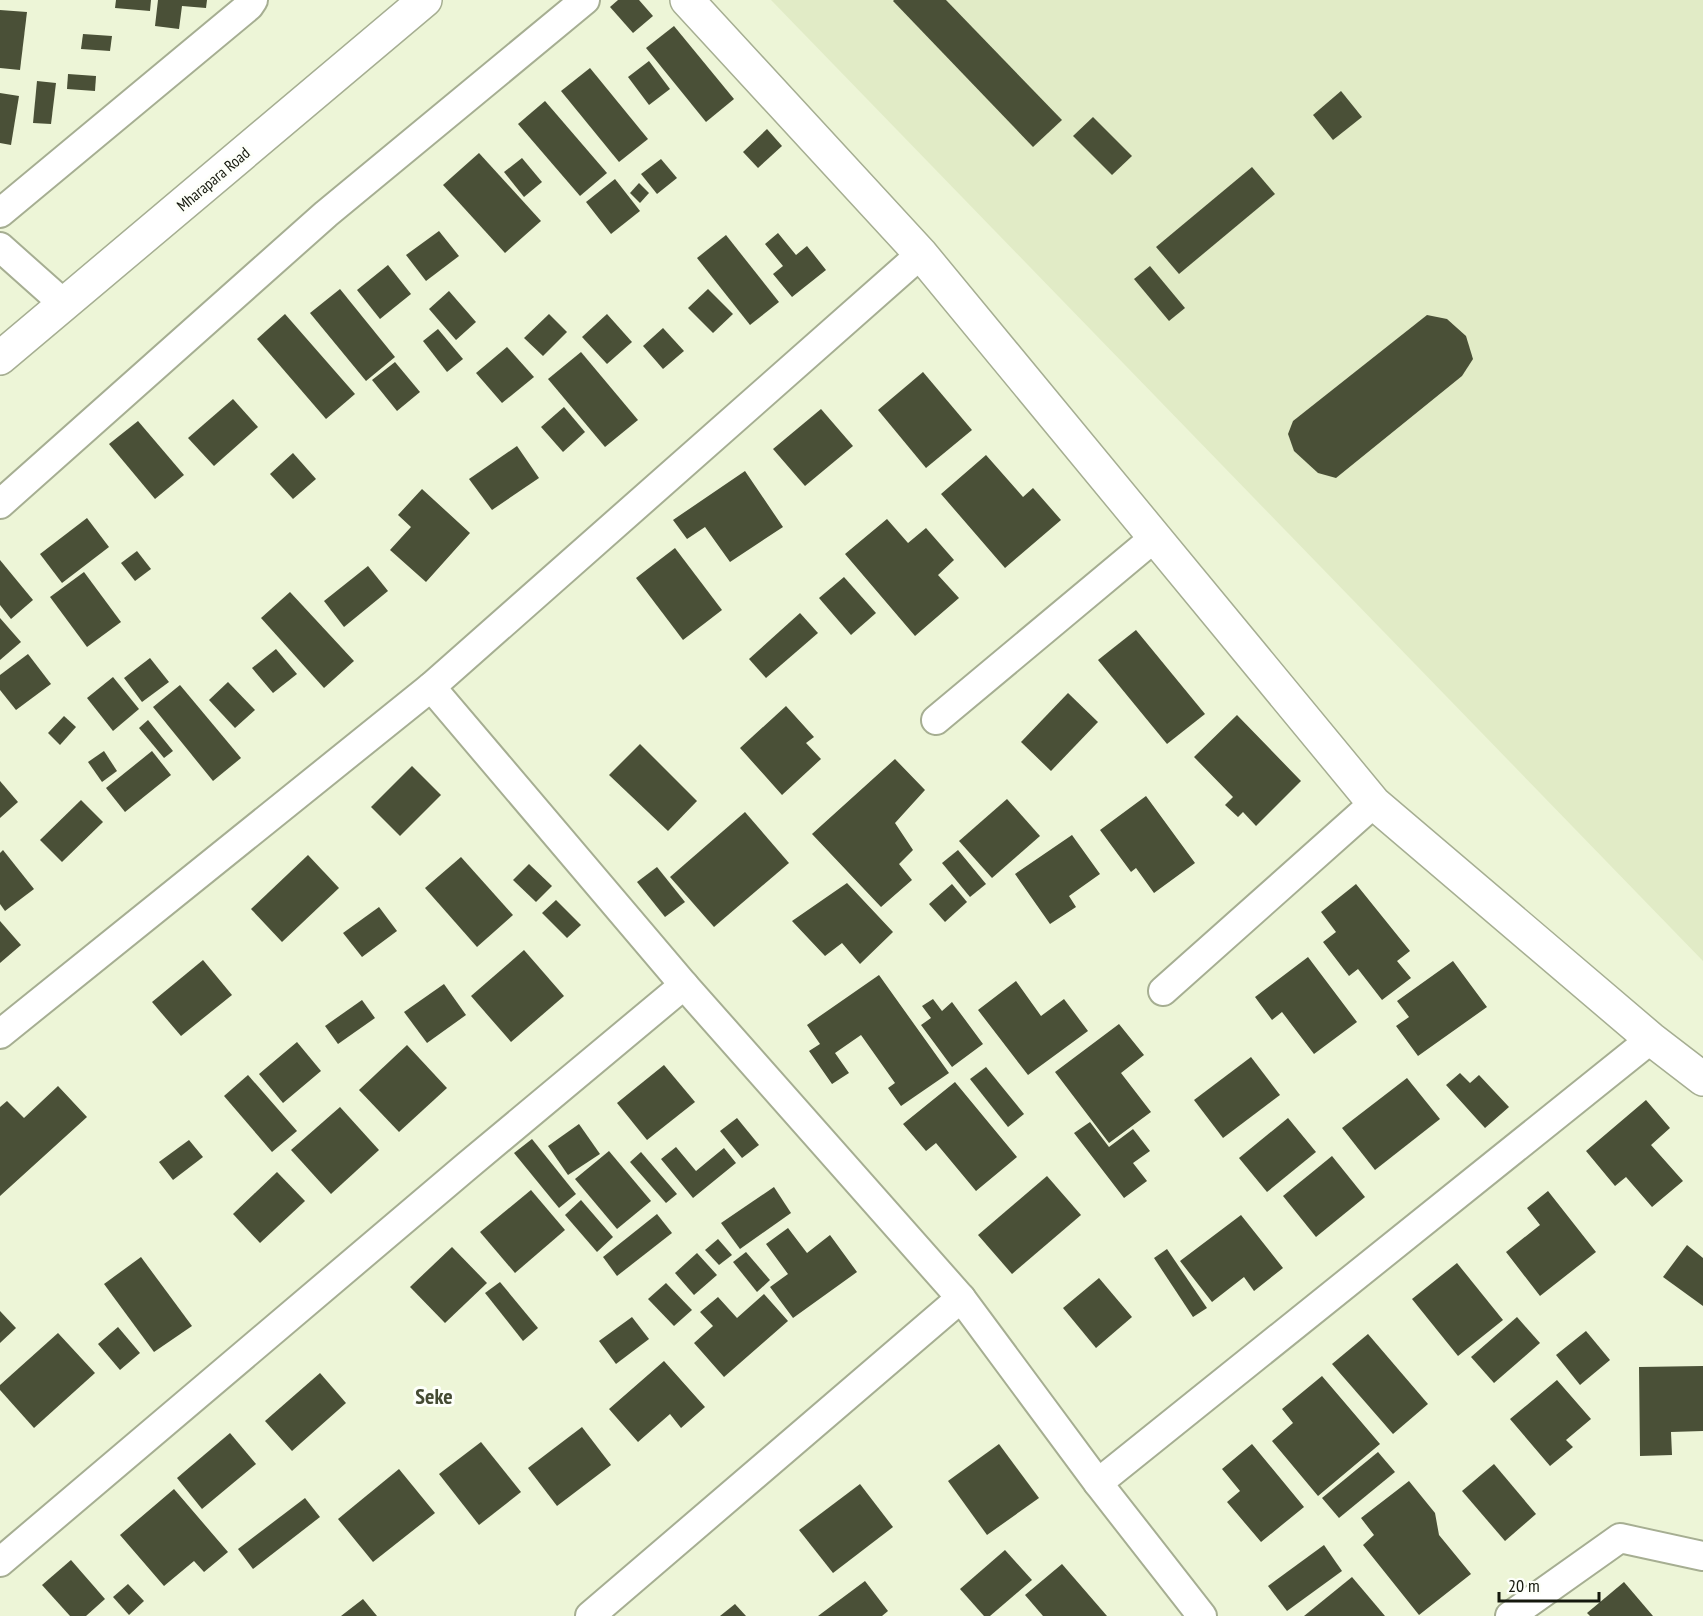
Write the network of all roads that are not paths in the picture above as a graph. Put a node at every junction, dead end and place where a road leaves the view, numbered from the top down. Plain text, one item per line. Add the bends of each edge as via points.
1 (253, 0) edge
2 (425, 0) edge
3 (585, 0) edge
4 (687, 0) edge
5 (0, 213) edge
6 (0, 247) edge
7 (921, 254) junction
8 (64, 304) junction
9 (0, 358) edge
10 (0, 504) edge
11 (1154, 538) junction
12 (431, 687) junction
13 (936, 720) dead end
14 (1374, 803) junction
15 (684, 985) junction
16 (1163, 991) dead end
17 (0, 1034) edge
18 (1651, 1039) junction
19 (1703, 1079) edge
20 (961, 1298) junction
21 (1098, 1483) junction
22 (1703, 1556) edge
23 (0, 1562) edge
24 (590, 1616) edge
25 (1202, 1616) edge
26 (1510, 1616) edge

1 - 5 street
2 - 8 street, Mharapara Road
3 - 10 street via 326,214
4 - 7 street
6 - 8 street
7 - 11 street
7 - 12 street
8 - 9 street, Mharapara Road
11 - 13 street
11 - 14 street
12 - 15 street
12 - 17 street
14 - 16 street
14 - 18 street
15 - 20 street
15 - 23 street
18 - 19 street
18 - 21 street
20 - 21 street
20 - 24 street
21 - 25 street
22 - 26 street via 1620,1538

